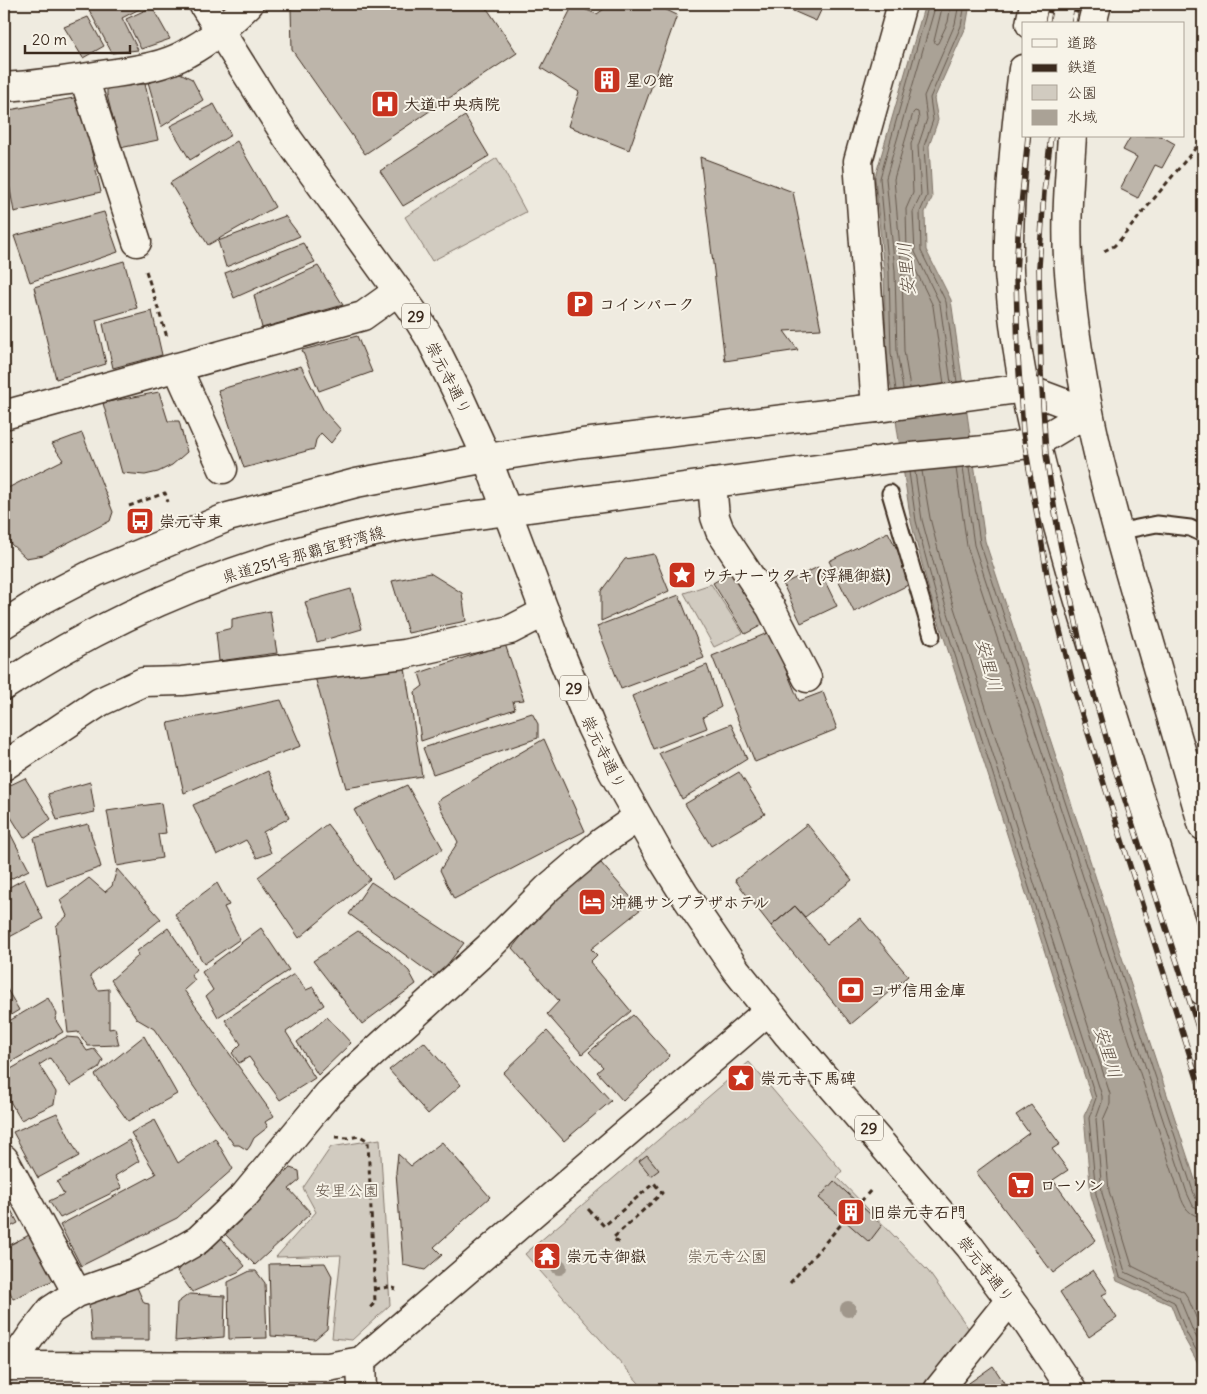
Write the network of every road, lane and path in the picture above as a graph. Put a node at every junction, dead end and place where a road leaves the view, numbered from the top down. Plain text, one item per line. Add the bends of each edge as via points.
1 (203, 4) edge
2 (249, 4) edge
3 (902, 4) edge
4 (1034, 4) edge
5 (1097, 4) edge
6 (1030, 22) edge
7 (1092, 22) edge
8 (220, 32) junction
9 (1022, 77) edge
10 (84, 78) junction
11 (4, 87) edge
12 (1072, 138) edge
13 (1203, 140) edge
14 (137, 242) joint
15 (1104, 251) dead end
16 (398, 291) junction
17 (177, 367) junction
18 (1024, 388) junction
19 (880, 408) junction
20 (1088, 412) junction
21 (4, 415) edge
22 (1036, 443) junction
23 (487, 458) junction
24 (223, 469) dead end
25 (712, 483) junction
26 (890, 493) dead end
27 (168, 502) dead end
28 (129, 506) dead end
29 (507, 511) junction
30 (1117, 532) junction
31 (1203, 534) edge
32 (545, 612) junction
33 (4, 624) edge
34 (932, 636) dead end
35 (807, 678) dead end
36 (4, 686) edge
37 (4, 766) edge
38 (638, 817) junction
39 (1203, 826) edge
40 (1203, 991) edge
41 (768, 1011) junction
42 (368, 1140) dead end
43 (4, 1159) edge
44 (871, 1190) dead end
45 (584, 1206) dead end
46 (619, 1243) dead end
47 (790, 1283) dead end
48 (77, 1293) junction
49 (1010, 1300) junction
50 (369, 1310) dead end
51 (361, 1361) junction
52 (7, 1366) edge
53 (362, 1390) edge
54 (938, 1390) edge
55 (1072, 1390) edge

1 - 8 street, 崇元寺通り / 29
2 - 8 street
3 - 19 street via 858,161
4 - 6 street
5 - 7 street
8 - 10 street via 186,54 162,64
8 - 16 street, 崇元寺通り / 29 via 288,138
9 - 18 street via 1014,141 1009,280
10 - 11 street
10 - 14 street
12 - 20 street via 1069,270 1073,320
13 - 15 path via 1120,240
14 - 17 path
16 - 17 street via 363,316
16 - 23 street, 崇元寺通り / 29 via 434,347
17 - 21 street
17 - 24 street
18 - 19 street
18 - 20 street
18 - 22 street
19 - 23 street via 583,443
20 - 22 street
20 - 30 street
22 - 25 street, 県道251号那覇宜野湾線 via 891,458
22 - 40 street via 1086,622
23 - 29 street, 崇元寺通り / 29
23 - 33 street via 356,483 228,517 96,572
25 - 29 street, 県道251号那覇宜野湾線
25 - 35 street via 715,517 720,531 771,608
26 - 34 lane
27 - 28 path via 165,493
29 - 32 street, 崇元寺通り / 29
29 - 36 street, 県道251号那覇宜野湾線 via 399,527 227,573 95,632
30 - 31 lane via 1157,524 1190,528
30 - 39 street
32 - 37 street via 510,630 405,654 191,680 143,682 100,702
32 - 38 street, 崇元寺通り / 29 via 591,727
38 - 41 street, 崇元寺通り / 29 via 710,933
38 - 48 street via 602,842 548,888 489,947 329,1093 245,1195 198,1240 134,1273
41 - 49 street, 崇元寺通り / 29 via 970,1247
41 - 51 street
42 - 50 path via 375,1302
43 - 48 street
44 - 47 path
45 - 46 path via 604,1226 654,1183 662,1193 613,1238
48 - 52 street via 51,1310
49 - 54 street
49 - 55 street, 崇元寺通り / 29
51 - 52 street via 328,1367
51 - 53 street

